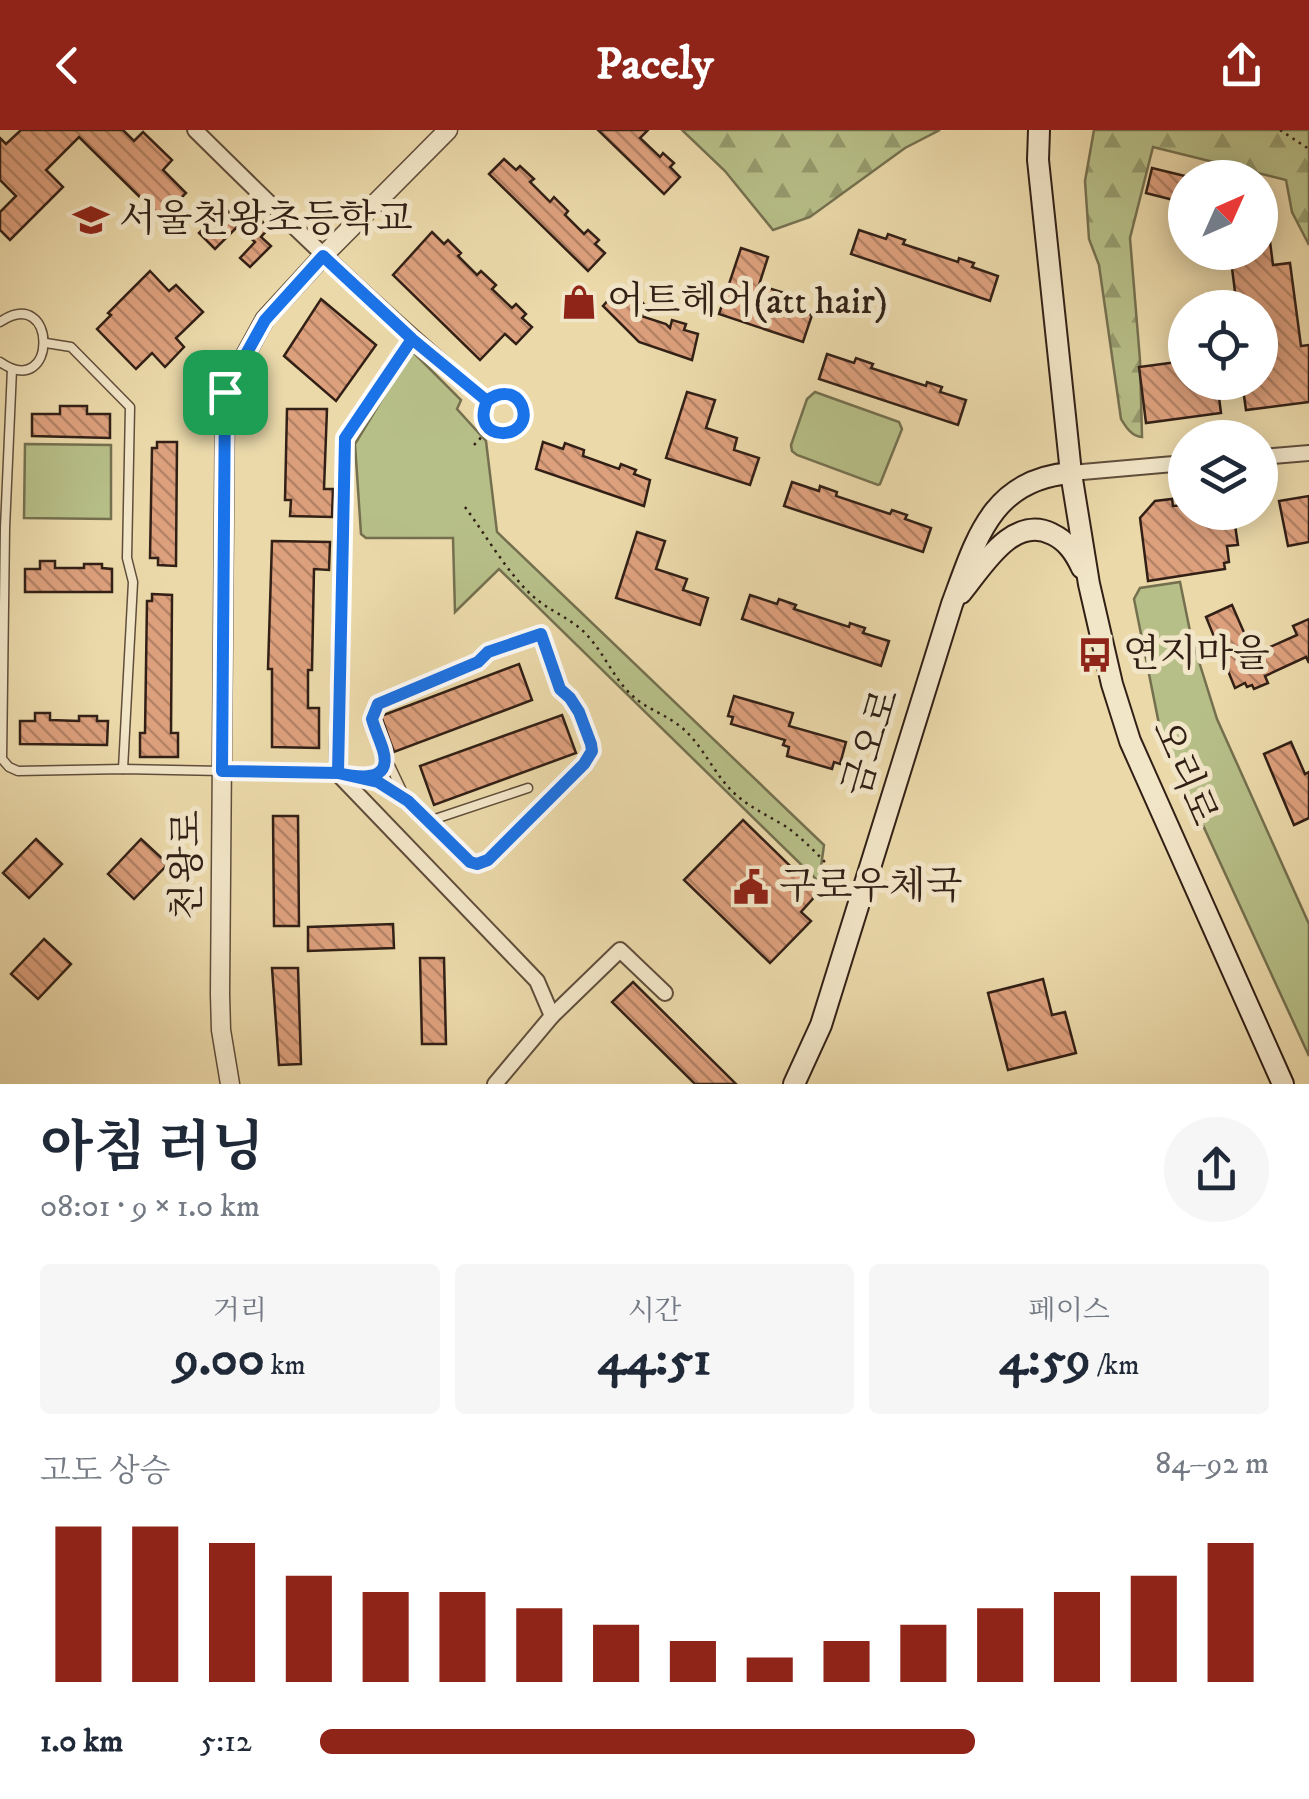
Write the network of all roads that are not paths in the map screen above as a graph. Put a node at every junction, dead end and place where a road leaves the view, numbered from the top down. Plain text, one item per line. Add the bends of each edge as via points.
1 (195, 130) edge
2 (448, 130) edge
3 (1039, 130) edge
4 (323, 256) junction
5 (0, 322) edge
6 (412, 339) junction
7 (46, 343) junction
8 (0, 362) edge
9 (12, 369) junction
10 (487, 401) junction
11 (1309, 453) edge
12 (1278, 456) edge
13 (1168, 464) edge
14 (1071, 472) junction
15 (1090, 584) junction
16 (952, 604) junction
17 (384, 751) junction
18 (123, 769) junction
19 (222, 771) junction
20 (338, 773) junction
21 (362, 778) junction
22 (528, 788) dead end
23 (408, 801) junction
24 (429, 821) junction
25 (665, 993) dead end
26 (552, 1016) junction
27 (230, 1084) edge
28 (495, 1084) edge
29 (794, 1084) edge
30 (1283, 1084) edge

1 - 4 street
2 - 4 street, 천왕로
3 - 14 main road, 오리로
4 - 6 street
4 - 19 street, 천왕로 via 265,320 225,392
5 - 7 lane via 15,315 33,319
6 - 10 street
6 - 20 street via 345,438
7 - 9 lane via 35,364
7 - 18 lane via 71,347 130,407 127,558 133,582
8 - 9 lane
9 - 18 lane via 2,759 18,771
10 - 10 lane via 498,394 518,399 521,424 511,432 490,428 483,414
11 - 12 street
13 - 14 street
14 - 15 main road, 오리로
14 - 16 main road, 금오로 via 1035,479 990,514
15 - 16 main road via 1066,544 1028,529 1008,540
15 - 30 main road, 오리로 via 1130,740
16 - 29 main road, 금오로 via 821,1025
17 - 21 lane via 380,770
17 - 23 lane
17 - 24 lane via 372,719 378,704 541,634 560,689 579,712 589,758 482,863 464,858
18 - 19 lane
19 - 20 street
19 - 27 street, 천왕로 via 220,1030
20 - 21 lane
20 - 26 street via 537,981
21 - 23 lane
22 - 24 lane
23 - 24 lane
25 - 26 street via 620,950
26 - 28 street

